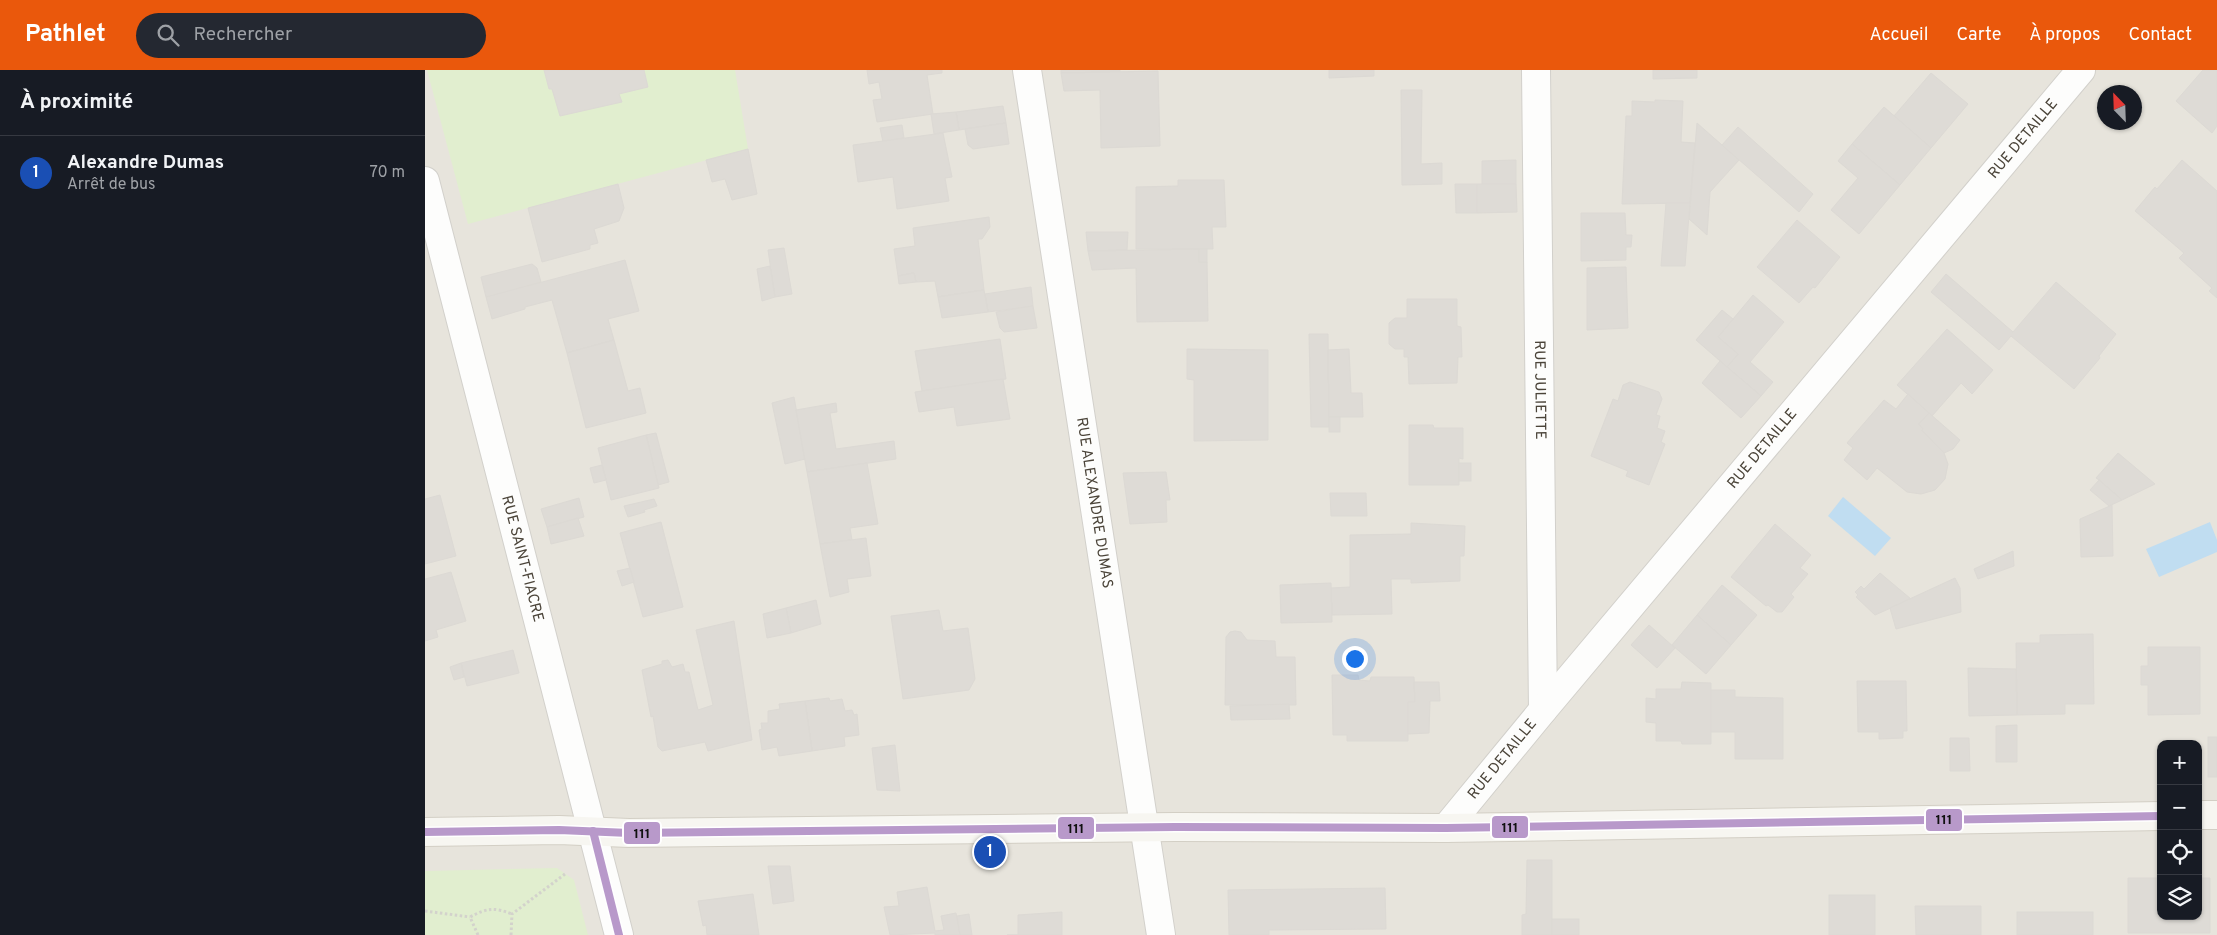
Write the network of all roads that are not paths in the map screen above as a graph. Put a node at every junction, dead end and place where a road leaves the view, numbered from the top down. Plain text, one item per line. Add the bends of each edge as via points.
1 (1027, 70) edge
2 (1536, 70) edge
3 (2081, 70) edge
4 (425, 181) edge
5 (1543, 710) junction
6 (2202, 815) edge
7 (2217, 815) edge
8 (2157, 816) edge
9 (1144, 827) junction
10 (1445, 828) junction
11 (593, 831) junction
12 (425, 832) edge
13 (619, 935) edge
14 (1161, 935) edge

1 - 9 street, RUE ALEXANDRE DUMAS
2 - 5 street, RUE JULIETTE
3 - 5 street, RUE DETAILLE
4 - 11 street, RUE SAINT-FIACRE
5 - 10 street, RUE DETAILLE
6 - 7 street
8 - 10 street
9 - 10 street
9 - 11 street
9 - 14 street, RUE ALEXANDRE DUMAS
11 - 12 street
11 - 13 street, RUE SAINT-FIACRE

